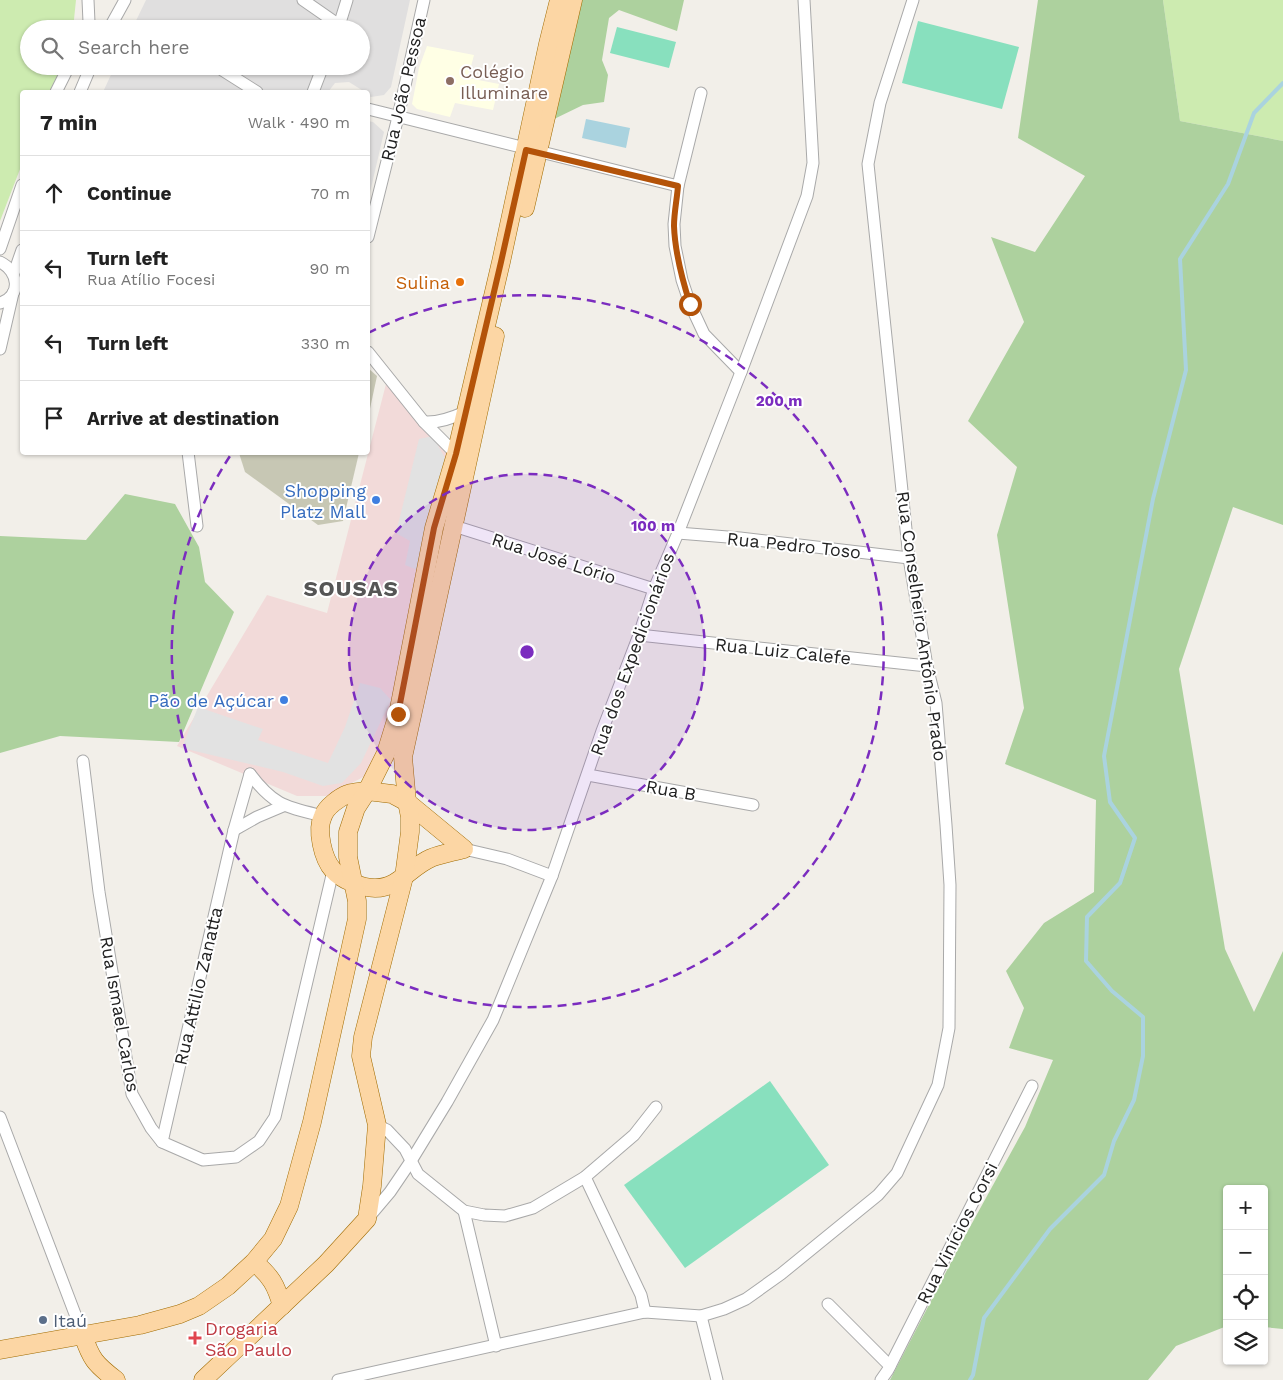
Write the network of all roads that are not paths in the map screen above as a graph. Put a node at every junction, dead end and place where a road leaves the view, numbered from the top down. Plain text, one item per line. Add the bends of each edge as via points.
1 (88, 0) edge
2 (125, 0) edge
3 (303, 0) edge
4 (347, 0) edge
5 (424, 0) edge
6 (559, 0) edge
7 (573, 0) edge
8 (804, 0) edge
9 (913, 0) edge
10 (89, 20) edge
11 (114, 20) edge
12 (330, 20) edge
13 (341, 20) edge
14 (64, 75) edge
15 (87, 75) edge
16 (230, 75) edge
17 (320, 75) edge
18 (57, 90) edge
19 (81, 90) edge
20 (254, 90) edge
21 (314, 90) edge
22 (701, 93) dead end
23 (370, 110) edge
24 (398, 117) junction
25 (532, 151) junction
26 (678, 186) junction
27 (20, 191) edge
28 (370, 229) edge
29 (0, 249) edge
30 (20, 256) edge
31 (0, 262) edge
32 (14, 273) junction
33 (13, 293) junction
34 (0, 303) edge
35 (0, 349) edge
36 (370, 354) edge
37 (741, 372) junction
38 (466, 412) junction
39 (424, 422) junction
40 (456, 454) junction
41 (188, 455) edge
42 (197, 526) dead end
43 (454, 526) junction
44 (678, 533) junction
45 (910, 558) junction
46 (654, 590) junction
47 (639, 636) junction
48 (926, 666) junction
49 (83, 761) dead end
50 (588, 775) junction
51 (367, 791) junction
52 (407, 802) junction
53 (753, 805) dead end
54 (284, 806) junction
55 (323, 816) junction
56 (234, 830) junction
57 (464, 849) junction
58 (333, 870) junction
59 (552, 876) junction
60 (404, 877) junction
61 (353, 883) junction
62 (1032, 1086) dead end
63 (656, 1107) dead end
64 (0, 1117) edge
65 (377, 1125) junction
66 (162, 1142) junction
67 (411, 1161) junction
68 (585, 1177) junction
69 (464, 1211) junction
70 (367, 1219) junction
71 (254, 1262) junction
72 (828, 1304) dead end
73 (282, 1306) junction
74 (645, 1312) junction
75 (701, 1316) junction
76 (83, 1335) junction
77 (496, 1346) junction
78 (0, 1350) edge
79 (890, 1366) junction
80 (116, 1380) edge
81 (203, 1380) edge
82 (338, 1380) edge
83 (717, 1380) edge
84 (881, 1380) edge

1 - 10 street
2 - 11 street
3 - 12 street
4 - 13 street
5 - 24 street, Rua João Pessoa
6 - 25 main road via 548,44
7 - 25 main road
8 - 37 street, Rua dos Expedicionários via 813,163 808,196
9 - 45 street, Rua Conselheiro Antônio Prado via 880,103 868,164
14 - 18 street
15 - 19 street
16 - 20 street
17 - 21 street
22 - 26 street
23 - 24 street
24 - 25 street
24 - 28 street, Rua João Pessoa
25 - 26 street
25 - 38 main road via 501,262
25 - 43 main road
26 - 37 street via 675,246 690,304 704,334
27 - 29 street
30 - 32 street
31 - 32 street
32 - 33 street
33 - 34 street
33 - 35 street
36 - 39 street
37 - 44 street, Rua dos Expedicionários
38 - 39 street via 434,423
38 - 40 main road
39 - 40 street
40 - 51 main road via 434,528 398,714 386,753
41 - 42 street
43 - 46 street, Rua José Lório
43 - 52 main road via 404,756
44 - 45 street, Rua Pedro Toso
44 - 46 street, Rua dos Expedicionários
45 - 48 street, Rua Conselheiro Antônio Prado
46 - 47 street, Rua dos Expedicionários
47 - 48 street, Rua Luiz Calefe
47 - 50 street, Rua dos Expedicionários
48 - 75 street, Rua Conselheiro Antônio Prado via 936,703 950,885 949,1028 938,1085 897,1173 878,1195 746,1299 724,1310
49 - 66 street, Rua Ismael Carlos via 99,892 132,1094
50 - 53 street, Rua B
50 - 59 street, Rua dos Expedicionários
51 - 52 main road via 392,794
51 - 55 main road via 348,794 332,804
51 - 61 main road via 356,808 348,832 348,858
52 - 57 main road
52 - 60 main road via 410,832
54 - 55 street
54 - 56 street
54 - 56 street, Rua Attilio Zanatta via 262,790 250,774
55 - 58 main road via 322,847
56 - 66 street, Rua Attilio Zanatta
57 - 59 street
57 - 60 main road via 430,859
58 - 61 main road
58 - 66 street via 275,1117 259,1141 236,1157 203,1160
59 - 67 street, Rua dos Expedicionários via 493,1020
60 - 61 main road via 388,886 374,888
60 - 65 main road via 363,1037 361,1056
61 - 71 main road via 357,919 312,1122 289,1206 273,1239
62 - 79 street, Rua Vinícios Corsi
63 - 68 street via 634,1135
64 - 76 street
65 - 67 street via 397,1139
65 - 70 main road
67 - 69 street via 418,1174
67 - 70 street, Rua dos Expedicionários
68 - 69 street via 533,1208 505,1216
68 - 74 street via 641,1295
69 - 77 street
70 - 73 main road
71 - 73 main road via 277,1287
71 - 76 main road via 199,1306 140,1325
72 - 79 street
73 - 81 main road
74 - 75 street, Rua Conselheiro Antônio Prado
74 - 77 street, Rua Conselheiro Antônio Prado
75 - 83 street
76 - 78 main road
76 - 80 main road via 98,1366
77 - 82 street, Rua Conselheiro Antônio Prado
79 - 84 street, Rua Vinícios Corsi

